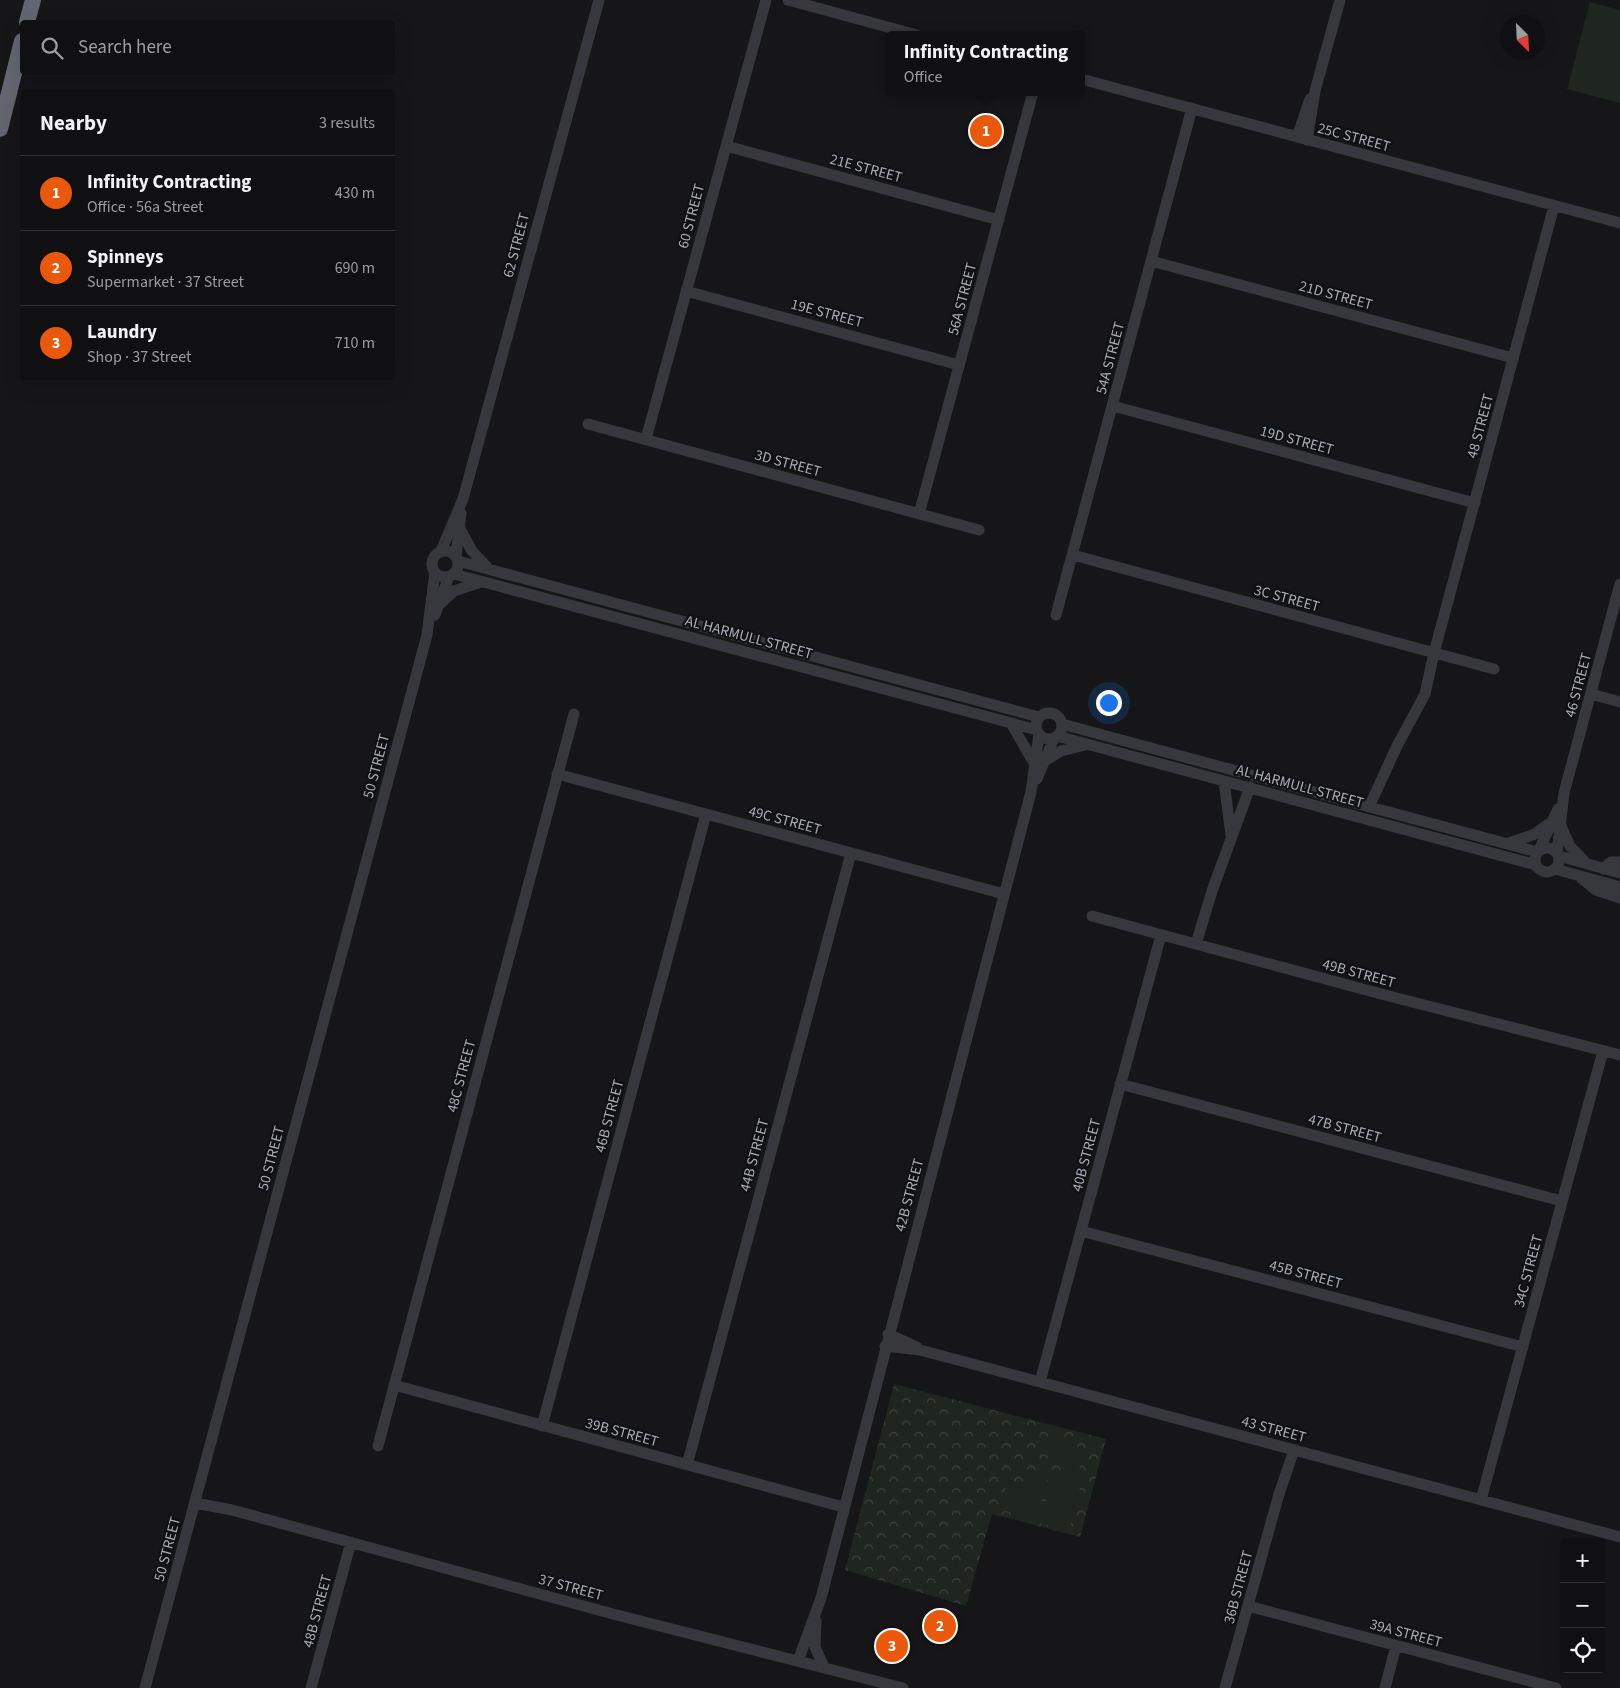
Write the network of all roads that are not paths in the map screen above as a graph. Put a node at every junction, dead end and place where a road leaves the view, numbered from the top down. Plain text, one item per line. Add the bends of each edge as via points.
1 (599, 0) edge
2 (766, 0) edge
3 (788, 0) edge
4 (1340, 0) edge
5 (902, 31) edge
6 (20, 49) edge
7 (1085, 80) edge
8 (1032, 96) edge
9 (1192, 108) junction
10 (0, 129) edge
11 (1302, 138) junction
12 (726, 146) junction
13 (1554, 206) junction
14 (999, 220) junction
15 (1620, 224) edge
16 (1151, 261) junction
17 (686, 291) junction
18 (1513, 358) junction
19 (960, 365) junction
20 (1112, 406) junction
21 (588, 424) dead end
22 (646, 439) junction
23 (463, 499) junction
24 (1475, 502) junction
25 (919, 514) junction
26 (460, 528) junction
27 (980, 530) dead end
28 (441, 551) junction
29 (1072, 555) junction
30 (457, 559) junction
31 (490, 569) junction
32 (435, 572) junction
33 (451, 575) junction
34 (483, 582) junction
35 (1620, 584) edge
36 (439, 605) junction
37 (1056, 616) dead end
38 (427, 635) junction
39 (1434, 653) junction
40 (1494, 669) dead end
41 (1591, 694) junction
42 (1620, 702) edge
43 (574, 714) dead end
44 (1039, 718) junction
45 (1011, 723) junction
46 (1062, 724) junction
47 (1038, 732) junction
48 (1055, 737) junction
49 (1091, 745) junction
50 (1039, 763) junction
51 (558, 774) junction
52 (1224, 781) junction
53 (1250, 787) junction
54 (1369, 807) junction
55 (706, 814) junction
56 (1557, 821) junction
57 (1232, 839) junction
58 (1503, 843) junction
59 (1538, 851) junction
60 (851, 853) junction
61 (1558, 854) junction
62 (1620, 862) edge
63 (1588, 864) junction
64 (1536, 865) junction
65 (1555, 869) junction
66 (1603, 869) junction
67 (1620, 873) edge
68 (1579, 876) junction
69 (1620, 887) edge
70 (1004, 894) junction
71 (1620, 898) edge
72 (1092, 916) dead end
73 (1161, 936) junction
74 (1196, 944) junction
75 (1603, 1051) junction
76 (1620, 1055) edge
77 (1120, 1084) junction
78 (1562, 1201) junction
79 (1081, 1231) junction
80 (888, 1334) junction
81 (885, 1346) junction
82 (1522, 1347) junction
83 (920, 1350) junction
84 (1040, 1382) junction
85 (394, 1385) junction
86 (542, 1426) junction
87 (378, 1446) dead end
88 (1291, 1449) junction
89 (687, 1465) junction
90 (196, 1500) junction
91 (1481, 1500) junction
92 (843, 1507) junction
93 (1620, 1537) edge
94 (351, 1542) junction
95 (1248, 1606) junction
96 (818, 1607) junction
97 (1396, 1646) junction
98 (798, 1661) junction
99 (824, 1667) junction
100 (1540, 1686) edge
101 (145, 1688) edge
102 (311, 1688) edge
103 (903, 1688) edge
104 (1225, 1688) edge
105 (1385, 1688) edge
106 (1556, 1688) edge

1 - 23 street, 62 STREET
2 - 12 street, 60 STREET
3 - 5 street
4 - 11 street
6 - 10 highway
7 - 9 street, 25C STREET
8 - 14 street, 56A STREET
9 - 11 street, 25C STREET
9 - 16 street, 54A STREET
11 - 13 street, 25C STREET
12 - 14 street, 21E STREET
12 - 17 street, 60 STREET
13 - 15 street, 25C STREET
13 - 18 street, 48 STREET
14 - 19 street, 56A STREET
16 - 18 street, 21D STREET
16 - 20 street, 54A STREET
17 - 19 street, 19E STREET
17 - 22 street, 60 STREET
18 - 24 street, 48 STREET
19 - 25 street, 56A STREET
20 - 24 street, 19D STREET
20 - 29 street, 54A STREET
21 - 22 street, 3D STREET
22 - 25 street, 3D STREET
23 - 26 street, 62 STREET
23 - 28 street, 62 STREET
24 - 39 street, 48 STREET
25 - 27 street, 3D STREET
26 - 30 street, 62 STREET
26 - 31 street via 472,551
28 - 30 street via 448,551
28 - 32 street via 433,559
29 - 37 street, 54A STREET
29 - 39 street, 3C STREET
30 - 31 street, AL HARMULL STREET
30 - 33 street
31 - 44 street, AL HARMULL STREET
32 - 33 street via 443,577
32 - 38 street, 50 STREET
33 - 34 street, AL HARMULL STREET
33 - 36 street, 50 STREET
34 - 36 street via 454,592
34 - 45 street, AL HARMULL STREET
35 - 41 street, 46 STREET
36 - 38 street, 50 STREET
38 - 90 street, 50 STREET
39 - 40 street, 3C STREET
39 - 54 street, 48 STREET via 1425,694
41 - 42 street
41 - 56 street, 46 STREET
43 - 51 street, 48C STREET
44 - 46 street via 1053,713
44 - 47 street
45 - 47 street, AL HARMULL STREET
45 - 50 street
46 - 48 street
46 - 54 street, AL HARMULL STREET
47 - 48 street via 1046,738
47 - 50 street, 42B STREET
48 - 49 street, AL HARMULL STREET
48 - 50 street, 42B STREET
49 - 50 street via 1071,748
49 - 52 street, AL HARMULL STREET
50 - 70 street, 42B STREET
51 - 55 street, 49C STREET
51 - 85 street, 48C STREET
52 - 53 street, AL HARMULL STREET
52 - 57 street
53 - 57 street
53 - 64 street, AL HARMULL STREET
54 - 58 street, AL HARMULL STREET
55 - 60 street, 49C STREET
55 - 86 street, 46B STREET
56 - 58 street via 1520,841
56 - 59 street, 46 STREET
56 - 61 street, 46 STREET
56 - 63 street via 1570,846
57 - 74 street
58 - 59 street, AL HARMULL STREET
59 - 61 street via 1547,847
59 - 64 street
60 - 70 street, 49C STREET
60 - 89 street, 44B STREET
61 - 63 street
61 - 65 street via 1559,863
62 - 66 street via 1611,862
63 - 66 street
64 - 65 street via 1543,871
65 - 68 street
66 - 67 street
68 - 69 street
68 - 71 street via 1596,890
70 - 80 street, 42B STREET
72 - 73 street, 49B STREET
73 - 74 street, 49B STREET
73 - 77 street, 40B STREET
74 - 75 street, 49B STREET
75 - 76 street, 49B STREET
75 - 78 street, 34C STREET
77 - 78 street, 47B STREET
77 - 79 street, 40B STREET
78 - 82 street, 34C STREET
79 - 82 street, 45B STREET
79 - 84 street, 40B STREET
80 - 81 street, 42B STREET
80 - 83 street, 43 STREET
81 - 83 street, 43 STREET
81 - 92 street, 42B STREET
82 - 91 street, 34C STREET
83 - 84 street, 43 STREET
84 - 88 street, 43 STREET
85 - 86 street, 39B STREET
85 - 87 street, 48C STREET
86 - 89 street, 39B STREET
88 - 91 street, 43 STREET
88 - 95 street, 36B STREET via 1280,1479 1279,1494
89 - 92 street, 39B STREET
90 - 94 street, 37 STREET via 218,1503 232,1510
90 - 101 street, 50 STREET
91 - 93 street, 43 STREET
92 - 96 street, 42B STREET
94 - 98 street, 37 STREET
94 - 102 street, 48B STREET
95 - 97 street, 39A STREET
95 - 104 street, 36B STREET
96 - 98 street, 42B STREET
96 - 99 street, 42B STREET via 815,1647
97 - 100 street, 39A STREET
97 - 105 street
98 - 99 street, 37 STREET
99 - 103 street, 37 STREET
100 - 106 street, 39A STREET

